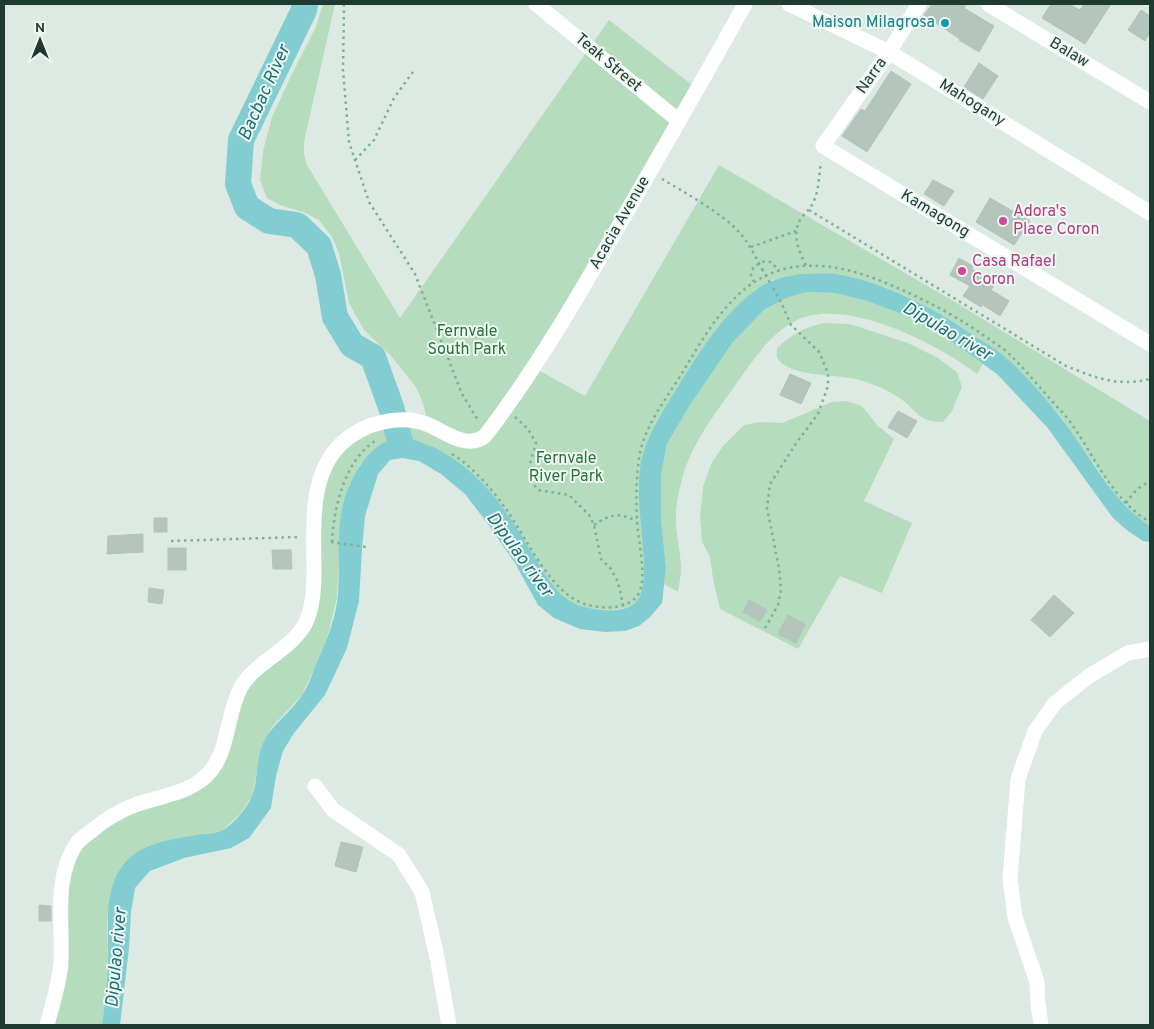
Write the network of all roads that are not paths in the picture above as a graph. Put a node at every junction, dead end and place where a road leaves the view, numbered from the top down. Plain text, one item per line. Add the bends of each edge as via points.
1 (536, 4) edge
2 (745, 4) edge
3 (789, 4) edge
4 (919, 4) edge
5 (988, 4) edge
6 (889, 52) junction
7 (1150, 102) edge
8 (679, 121) junction
9 (823, 146) joint
10 (1150, 213) edge
11 (1150, 344) edge
12 (1150, 649) edge
13 (315, 786) dead end
14 (47, 1025) edge
15 (449, 1025) edge
16 (1041, 1025) edge

1 - 8 street, Teak Street
2 - 8 street, Acacia Avenue
3 - 6 street, Mahogany
4 - 6 street, Narra
5 - 7 street, Balaw
6 - 9 street, Narra
6 - 10 street, Mahogany
8 - 14 street, Acacia Avenue via 582,290 531,370 479,441 460,439 428,424 395,420 361,430 341,443 327,460 315,501 314,595 305,624 284,649 241,685 226,740 215,766 200,781 181,791 134,806 103,821 78,843 63,872 61,964
9 - 11 street, Kamagong
12 - 16 street via 1128,653 1089,676 1055,703 1035,731 1018,779 1010,880 1015,917 1037,982
13 - 15 street via 333,810 399,855 422,892 438,957

